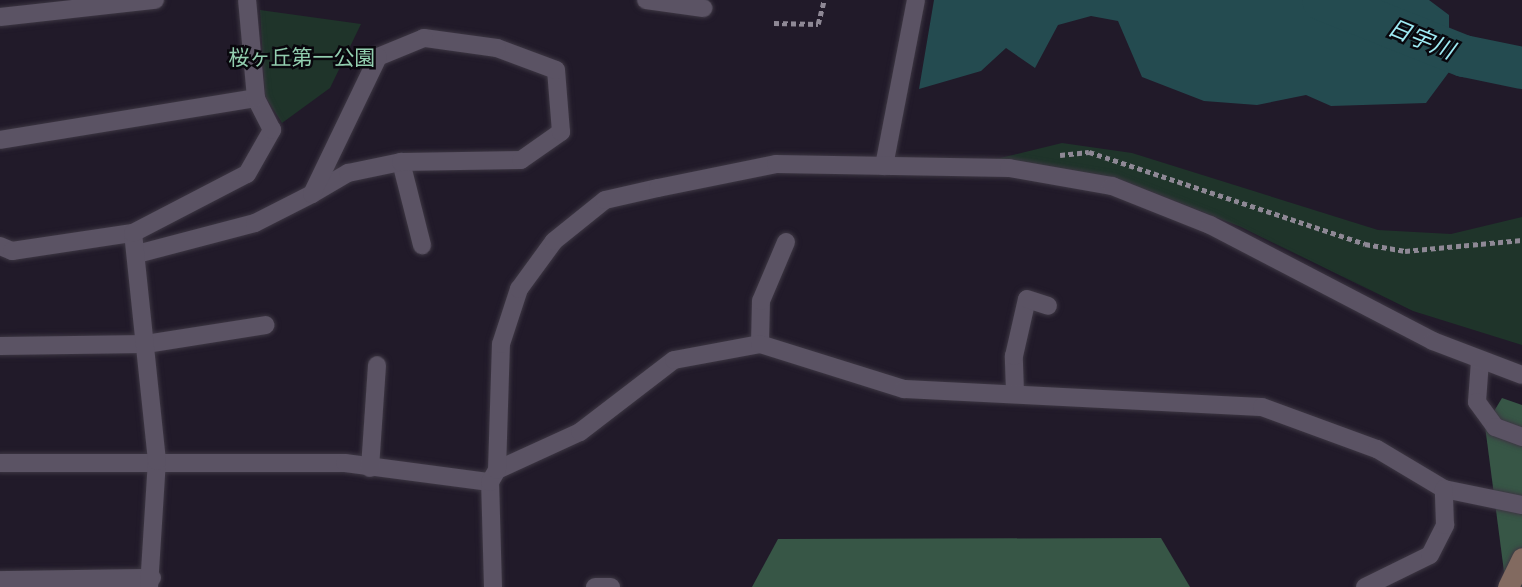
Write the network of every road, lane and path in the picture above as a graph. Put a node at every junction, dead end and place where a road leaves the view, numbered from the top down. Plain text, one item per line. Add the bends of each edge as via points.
1 (155, 0) edge
2 (247, 0) edge
3 (646, 0) edge
4 (824, 0) edge
5 (916, 0) edge
6 (703, 8) dead end
7 (0, 17) edge
8 (774, 23) dead end
9 (256, 98) junction
10 (0, 140) edge
11 (886, 157) junction
12 (401, 162) junction
13 (1020, 169) junction
14 (312, 194) junction
15 (133, 233) junction
16 (1522, 240) edge
17 (786, 242) dead end
18 (422, 245) dead end
19 (0, 246) edge
20 (137, 254) junction
21 (1048, 306) dead end
22 (266, 325) dead end
23 (146, 344) junction
24 (760, 344) junction
25 (0, 346) edge
26 (1480, 361) junction
27 (377, 365) dead end
28 (1522, 375) edge
29 (1015, 392) junction
30 (1522, 437) edge
31 (157, 461) junction
32 (0, 463) edge
33 (370, 468) junction
34 (494, 476) junction
35 (1444, 489) junction
36 (1522, 505) edge
37 (1522, 558) edge
38 (0, 580) edge
39 (150, 582) edge
40 (493, 587) edge
41 (595, 587) edge
42 (611, 587) edge
43 (1365, 587) edge
44 (1508, 587) edge

1 - 7 street
2 - 9 street
3 - 6 street
4 - 8 path via 818,24
5 - 11 street
9 - 10 street
9 - 15 street via 272,130 247,174
11 - 13 street
11 - 34 street via 776,164 605,200 554,241 519,289 501,344
12 - 14 street via 348,173
12 - 14 street via 521,160 561,132 556,70 497,48 424,38 377,57
12 - 18 street
13 - 16 path via 1089,152 1329,233 1405,251
13 - 26 street via 1112,186 1210,225
14 - 20 street via 255,223
15 - 19 street via 12,251
15 - 20 street
17 - 24 street via 761,302
20 - 23 street
21 - 29 street via 1027,299 1014,356
22 - 23 street
23 - 25 street
23 - 31 street
24 - 29 street via 904,389
24 - 34 street via 674,360 580,432
26 - 28 street
26 - 30 street via 1477,402 1496,427
27 - 33 street
29 - 35 street via 1262,407 1377,449
31 - 32 street
31 - 33 street
31 - 39 street
33 - 34 street
34 - 40 street
35 - 36 street
35 - 43 street via 1446,525 1430,555
37 - 44 street
38 - 39 street
41 - 42 street

